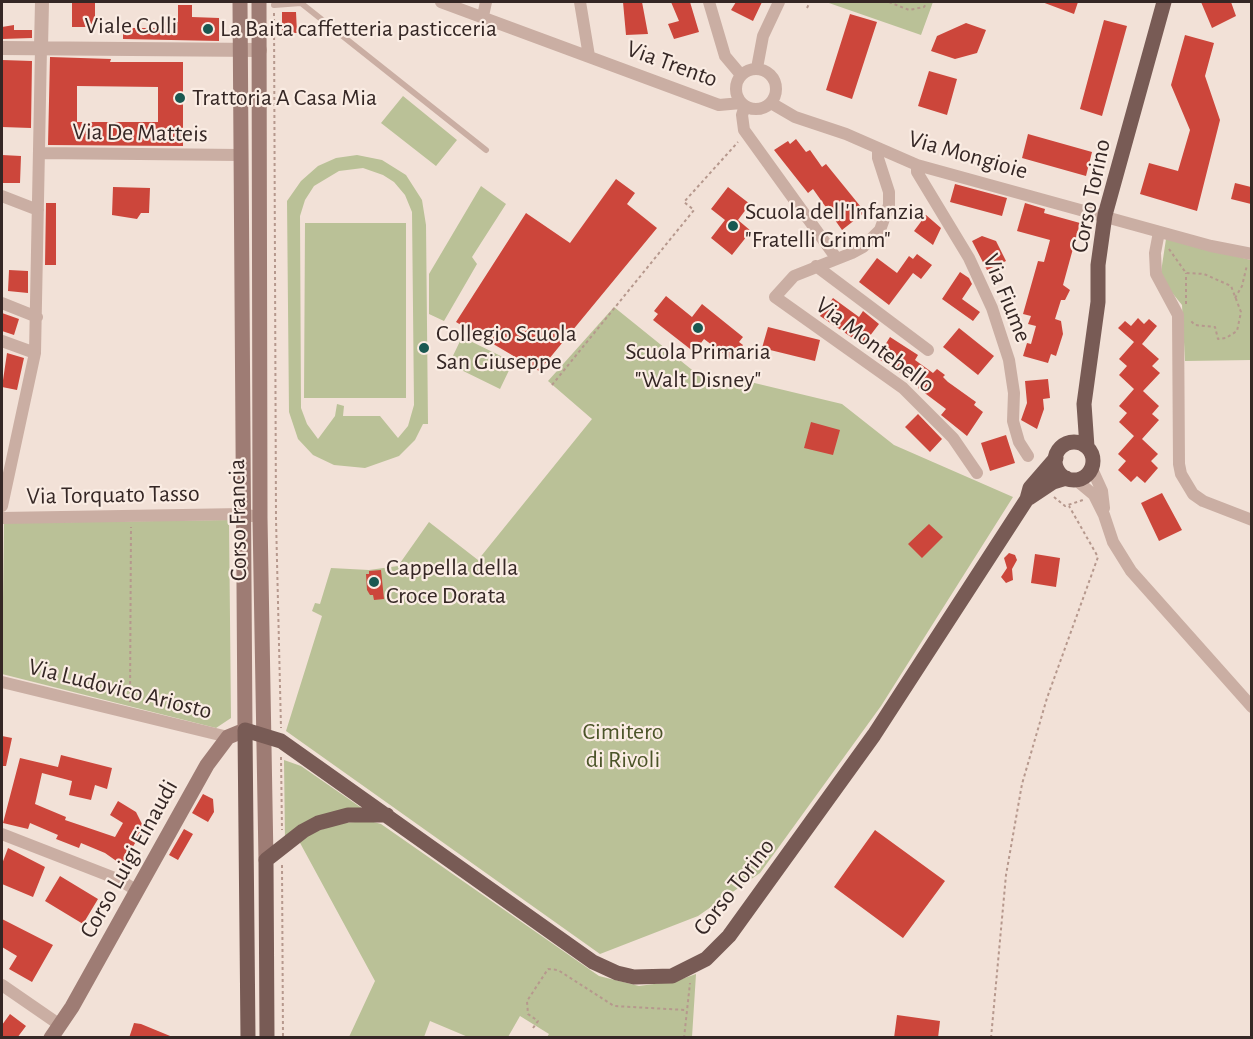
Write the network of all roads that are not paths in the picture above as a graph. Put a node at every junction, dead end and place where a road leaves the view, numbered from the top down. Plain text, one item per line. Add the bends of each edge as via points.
1 (42, 2) edge
2 (240, 2) edge
3 (441, 2) edge
4 (486, 2) edge
5 (580, 2) edge
6 (709, 2) edge
7 (779, 2) edge
8 (1164, 2) edge
9 (267, 3) edge
10 (483, 16) junction
11 (2, 48) edge
12 (41, 48) junction
13 (240, 50) junction
14 (260, 51) junction
15 (589, 56) junction
16 (757, 68) junction
17 (741, 75) junction
18 (771, 103) junction
19 (743, 104) junction
20 (878, 149) junction
21 (486, 150) dead end
22 (39, 153) junction
23 (240, 155) junction
24 (917, 165) junction
25 (2, 196) edge
26 (38, 210) junction
27 (1105, 215) junction
28 (1159, 233) junction
29 (1251, 254) edge
30 (837, 259) junction
31 (816, 266) junction
32 (2, 303) edge
33 (37, 317) junction
34 (2, 341) edge
35 (928, 350) dead end
36 (34, 353) junction
37 (1084, 404) junction
38 (1068, 443) junction
39 (1087, 447) junction
40 (1028, 456) dead end
41 (7, 457) edge
42 (1056, 458) junction
43 (1092, 468) junction
44 (977, 473) dead end
45 (1071, 479) junction
46 (1026, 499) junction
47 (2, 506) edge
48 (242, 514) junction
49 (1104, 515) junction
50 (2, 518) edge
51 (260, 518) junction
52 (1251, 520) edge
53 (2, 681) edge
54 (1251, 707) edge
55 (245, 730) junction
56 (264, 734) junction
57 (228, 737) junction
58 (387, 815) junction
59 (2, 834) edge
60 (266, 860) junction
61 (137, 891) junction
62 (2, 985) edge
63 (56, 1031) edge
64 (248, 1038) edge
65 (267, 1038) edge

1 - 12 street
2 - 13 main road, Corso Francia
3 - 10 street, Via Trento
4 - 10 street
5 - 15 street, Via Trento
6 - 17 street via 725,56
7 - 16 street via 763,36
8 - 27 main road, Corso Torino
9 - 14 main road, Corso Francia
9 - 21 lane via 301,3
10 - 15 street, Via Trento
11 - 12 street, Viale Colli
12 - 13 street, Viale Colli
12 - 22 street
13 - 14 street, Viale Colli
13 - 23 main road, Corso Francia
14 - 51 main road, Corso Francia
15 - 19 street, Via Trento via 719,105
16 - 17 street
16 - 18 street via 769,73 776,84
17 - 19 street via 736,91
18 - 19 street via 761,109
18 - 20 street, Via Mongioie via 795,117
19 - 30 street via 742,124 747,133
20 - 24 street, Via Mongioie
20 - 30 street, Via Montebello via 889,192 886,218 873,239
22 - 23 street, Via De Matteis
22 - 26 street
23 - 48 main road, Corso Francia
24 - 27 street, Via Mongioie
24 - 40 street, Via Fiume via 917,172 969,258 992,308 1009,360 1013,421
25 - 26 street
26 - 33 street
27 - 28 street, Via Mongioie
27 - 37 main road, Corso Torino
28 - 29 street, Via Mongioie
28 - 52 street via 1156,274 1178,315 1182,474 1193,494 1203,501
30 - 31 street, Via Montebello
31 - 35 street, Via Montebello
31 - 44 street, Via Montebello via 794,276 775,297 903,388 953,438
32 - 33 street
33 - 36 street
34 - 36 street
36 - 41 street
37 - 38 main road, Corso Torino
37 - 39 main road, Corso Torino
38 - 39 main road
38 - 42 main road
39 - 43 main road via 1093,458
41 - 47 street
42 - 45 main road via 1058,470
42 - 46 main road, Corso Torino
43 - 45 main road via 1087,475
43 - 49 street via 1102,491
45 - 46 main road, Corso Torino via 1044,487
45 - 49 street via 1094,495
46 - 58 main road, Corso Torino via 874,735 729,936 692,969 672,976 643,977 617,973 593,962
48 - 50 street, Via Torquato Tasso
48 - 51 street, Via Torquato Tasso
48 - 55 main road, Corso Francia
49 - 54 street via 1113,542 1131,571
51 - 56 main road, Corso Francia
53 - 57 street, Via Ludovico Ariosto
55 - 56 main road
55 - 57 main road
55 - 64 main road, Corso Francia
56 - 58 main road, Corso Torino via 281,741
56 - 60 main road, Corso Francia
57 - 61 main road, Corso Luigi Einaudi via 207,765
58 - 60 main road via 333,818 303,831
59 - 61 street via 120,880
60 - 65 main road, Corso Francia
61 - 63 main road, Corso Luigi Einaudi
62 - 63 street

